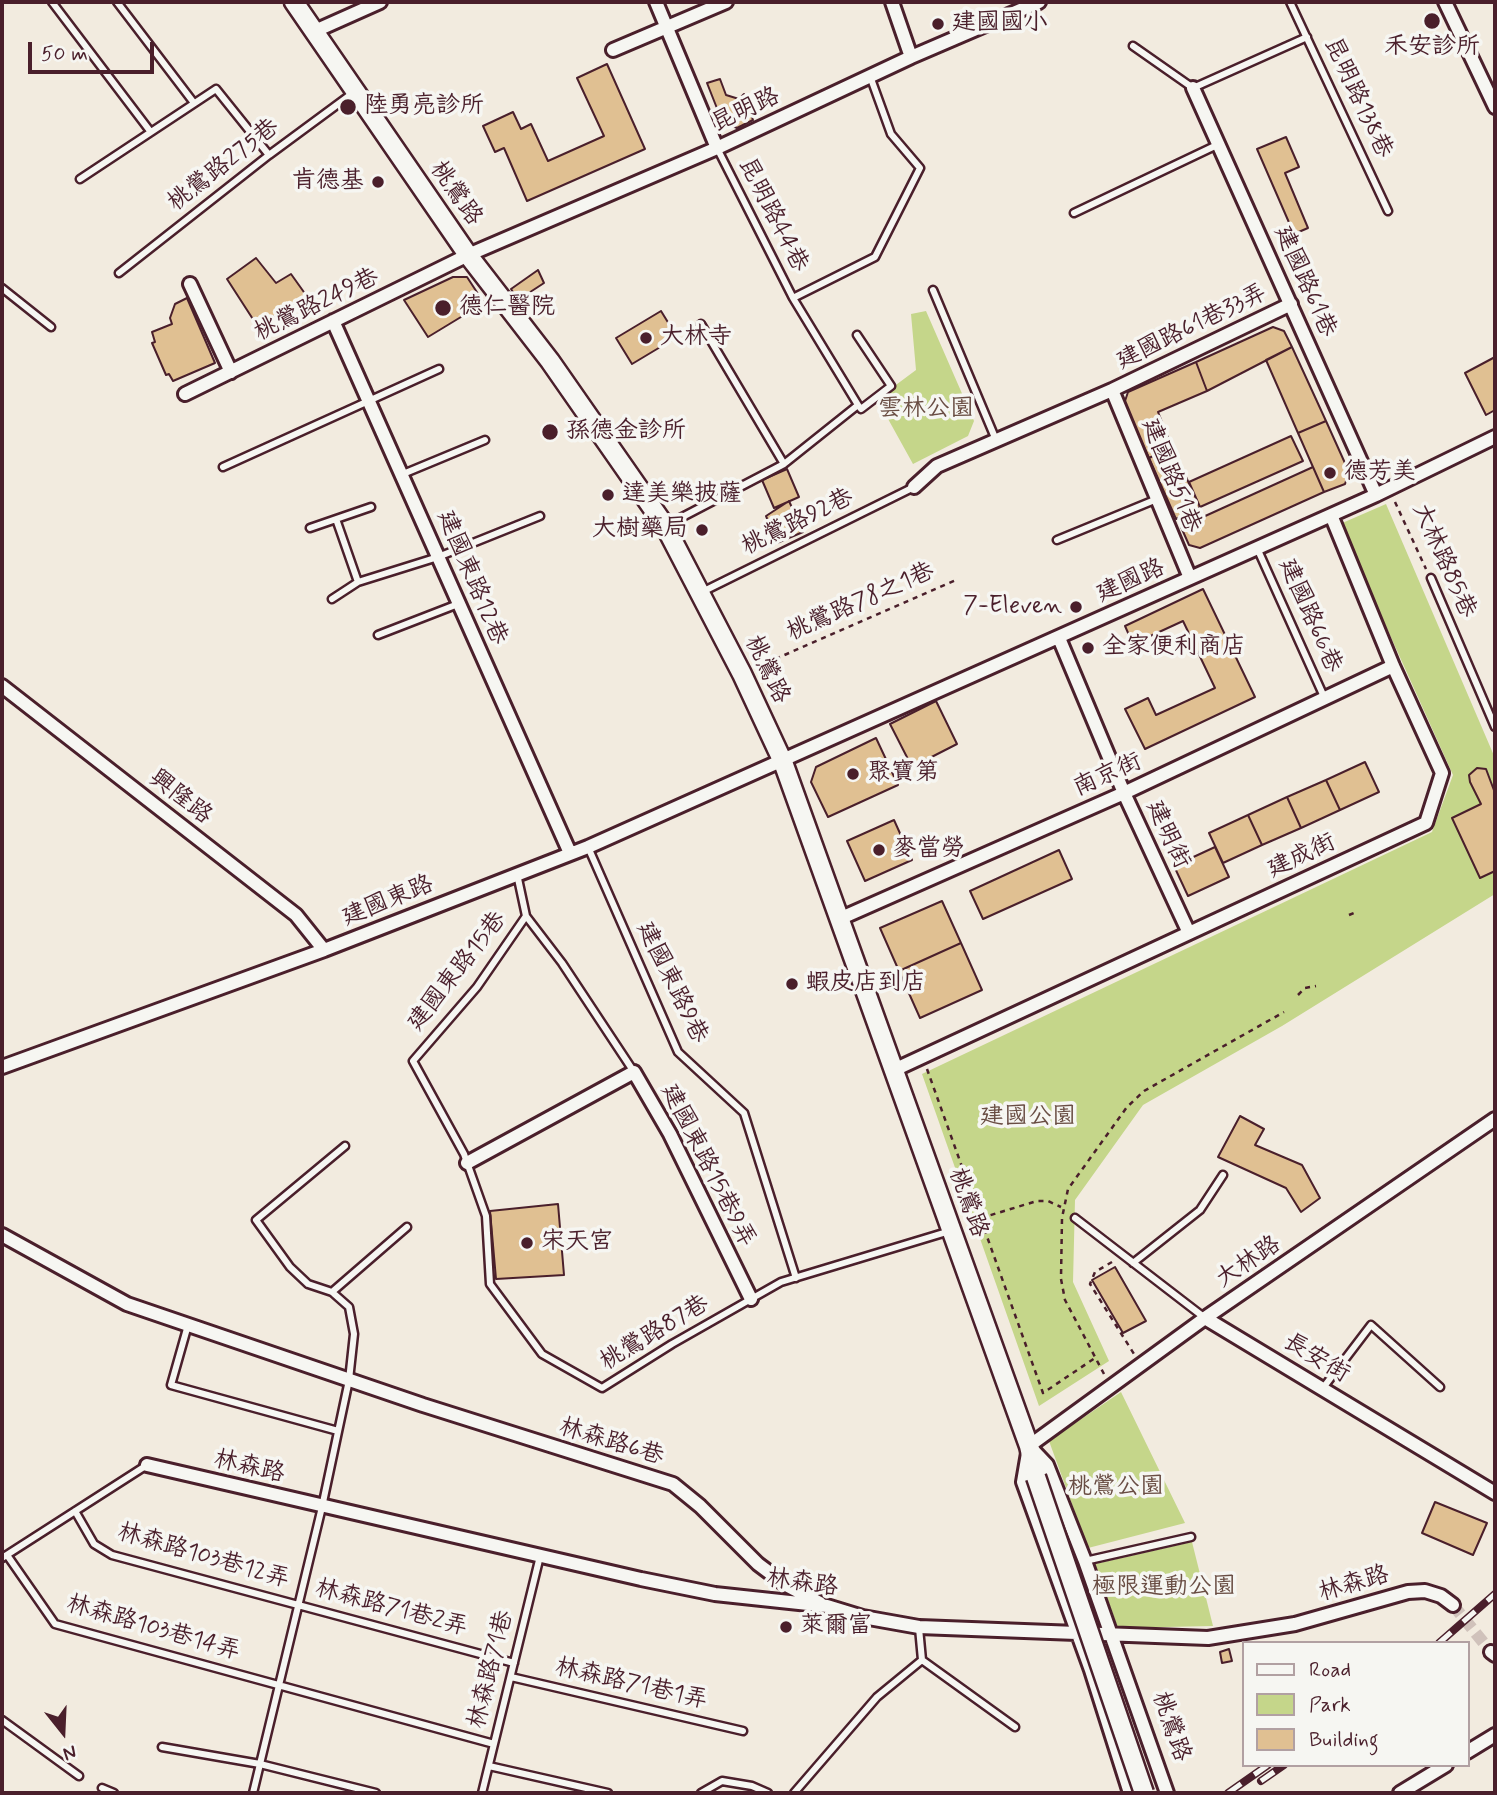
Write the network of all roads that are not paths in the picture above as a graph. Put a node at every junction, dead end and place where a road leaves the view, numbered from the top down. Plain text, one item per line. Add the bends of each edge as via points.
1 (51, 2) edge
2 (117, 2) edge
3 (294, 2) edge
4 (380, 2) edge
5 (656, 2) edge
6 (726, 2) edge
7 (892, 2) edge
8 (1039, 2) edge
9 (1290, 2) edge
10 (1445, 2) edge
11 (666, 28) junction
12 (315, 31) junction
13 (1307, 37) junction
14 (1133, 46) dead end
15 (613, 50) dead end
16 (911, 57) junction
17 (870, 76) junction
18 (1194, 88) junction
19 (355, 92) junction
20 (194, 103) junction
21 (1495, 104) edge
22 (150, 131) junction
23 (1219, 144) junction
24 (716, 148) junction
25 (269, 155) junction
26 (80, 178) dead end
27 (1388, 211) dead end
28 (1074, 213) dead end
29 (468, 255) junction
30 (119, 273) dead end
31 (190, 284) dead end
32 (2, 288) edge
33 (933, 290) dead end
34 (793, 298) junction
35 (1291, 304) junction
36 (333, 321) junction
37 (701, 324) dead end
38 (51, 327) dead end
39 (857, 335) dead end
40 (439, 369) dead end
41 (231, 372) junction
42 (1112, 390) junction
43 (185, 394) dead end
44 (370, 401) junction
45 (858, 405) junction
46 (1495, 437) edge
47 (485, 440) dead end
48 (996, 440) junction
49 (784, 464) junction
50 (223, 467) dead end
51 (404, 474) junction
52 (914, 487) joint
53 (1376, 495) junction
54 (1157, 499) junction
55 (370, 507) dead end
56 (1331, 515) junction
57 (540, 516) dead end
58 (336, 519) junction
59 (665, 526) junction
60 (310, 528) dead end
61 (1057, 540) dead end
62 (1257, 548) junction
63 (438, 556) junction
64 (1190, 578) junction
65 (1431, 578) road end
66 (358, 582) junction
67 (699, 593) junction
68 (332, 600) dead end
69 (458, 604) junction
70 (378, 635) dead end
71 (1059, 638) junction
72 (1392, 666) junction
73 (2, 686) edge
74 (1325, 699) junction
75 (1495, 727) edge
76 (783, 762) junction
77 (1124, 793) junction
78 (588, 847) junction
79 (570, 853) junction
80 (517, 874) junction
81 (526, 916) junction
82 (839, 919) junction
83 (1189, 933) junction
84 (324, 950) junction
85 (2, 1067) edge
86 (894, 1070) junction
87 (634, 1072) junction
88 (1495, 1119) edge
89 (345, 1146) dead end
90 (467, 1163) junction
91 (1223, 1175) dead end
92 (1075, 1218) road end
93 (407, 1227) dead end
94 (951, 1231) junction
95 (2, 1235) edge
96 (1133, 1263) junction
97 (796, 1278) junction
98 (332, 1292) junction
99 (751, 1299) junction
100 (1205, 1318) junction
101 (187, 1325) junction
102 (349, 1380) junction
103 (1440, 1387) dead end
104 (1323, 1388) junction
105 (338, 1431) junction
106 (1029, 1446) junction
107 (147, 1465) joint
108 (1495, 1493) edge
109 (322, 1507) junction
110 (75, 1511) junction
111 (1191, 1536) dead end
112 (540, 1556) junction
113 (5, 1557) edge
114 (1085, 1560) junction
115 (298, 1604) junction
116 (1453, 1605) tunnel mouth
117 (827, 1606) junction
118 (919, 1627) junction
119 (1077, 1634) junction
120 (1112, 1635) junction
121 (922, 1660) junction
122 (1122, 1662) junction
123 (514, 1663) junction
124 (1091, 1671) junction
125 (511, 1677) junction
126 (279, 1685) junction
127 (2, 1720) edge
128 (1015, 1727) dead end
129 (743, 1731) dead end
130 (1494, 1739) edge
131 (494, 1744) junction
132 (162, 1747) dead end
133 (1469, 1751) edge
134 (260, 1764) junction
135 (489, 1766) junction
136 (1443, 1767) edge
137 (79, 1776) dead end
138 (102, 1788) dead end
139 (114, 1793) edge
140 (253, 1793) edge
141 (376, 1793) edge
142 (482, 1793) edge
143 (608, 1793) edge
144 (701, 1793) edge
145 (768, 1793) edge
146 (794, 1793) edge
147 (1130, 1793) edge
148 (1144, 1793) edge
149 (1167, 1793) edge
150 (1400, 1793) edge

1 - 22 lane
2 - 20 lane
3 - 12 main road, 桃鶯路
4 - 12 street
5 - 11 street
6 - 11 street
7 - 16 street
8 - 16 street, 昆明路
9 - 13 lane, 昆明路138巷
10 - 21 street
11 - 15 street
11 - 24 street
12 - 19 main road, 桃鶯路
13 - 18 lane
13 - 27 lane, 昆明路138巷
14 - 18 lane
16 - 17 street, 昆明路
17 - 24 street, 昆明路
17 - 34 lane via 891,134 920,168 875,257
18 - 23 street, 建國路61巷
19 - 25 lane, 桃鶯路275巷
19 - 29 main road, 桃鶯路
20 - 22 lane
20 - 25 lane via 216,89
22 - 26 lane
23 - 28 lane
23 - 35 street, 建國路61巷
24 - 29 street, 昆明路
24 - 34 lane, 昆明路44巷
25 - 30 lane, 桃鶯路275巷
29 - 36 street, 桃鶯路249巷
29 - 59 main road, 桃鶯路 via 550,361
31 - 41 street
32 - 38 lane
33 - 48 lane
34 - 45 lane, 昆明路44巷
35 - 42 street, 建國路61巷33弄
35 - 53 street, 建國路61巷
36 - 41 street, 桃鶯路249巷
36 - 44 street, 建國東路12巷
37 - 49 lane
39 - 45 lane via 891,386 860,409
40 - 44 lane
41 - 43 street, 桃鶯路249巷
42 - 48 street, 建國路61巷33弄
42 - 54 street, 建國路51巷
44 - 50 lane
44 - 51 street, 建國東路12巷
45 - 49 lane
46 - 53 street, 建國路
47 - 51 lane
48 - 52 street, 建國路61巷33弄 via 937,466
49 - 59 lane
51 - 63 street, 建國東路12巷
52 - 67 lane, 桃鶯路92巷
53 - 56 street, 建國路
54 - 61 lane
54 - 64 street, 建國路51巷
55 - 58 lane
56 - 62 street, 建國路
56 - 72 street, 建成街
57 - 63 lane
58 - 60 lane
58 - 66 lane
59 - 67 main road, 桃鶯路
62 - 64 street, 建國路
62 - 74 lane, 建國路66巷
63 - 66 lane
63 - 69 street, 建國東路12巷
64 - 71 street, 建國路
65 - 75 lane, 大林路85巷
66 - 68 lane
67 - 76 main road, 桃鶯路
69 - 70 lane
69 - 79 street, 建國東路12巷
71 - 76 street, 建國路
71 - 77 street, 建明街
72 - 74 street, 南京街
72 - 83 street, 建成街 via 1442,773 1426,823
73 - 84 street, 興隆路 via 296,915
74 - 77 street, 南京街
76 - 78 street, 建國東路
76 - 82 main road, 桃鶯路
77 - 82 street, 南京街
77 - 83 street, 建明街
78 - 79 street, 建國東路
78 - 97 lane, 建國東路9巷 via 678,1052 744,1113
79 - 80 street, 建國東路
80 - 81 lane, 建國東路15巷
80 - 84 street, 建國東路
81 - 87 lane
81 - 90 lane, 建國東路15巷 via 477,987 413,1061
82 - 86 main road, 桃鶯路
83 - 86 street, 建成街
84 - 85 street, 建國東路
86 - 94 main road, 桃鶯路
87 - 90 street, 建國東路15巷9弄
87 - 99 street, 建國東路15巷9弄 via 670,1134
88 - 100 street, 大林路
89 - 98 lane via 257,1220 290,1267 308,1283
90 - 99 lane, 桃鶯路87巷 via 486,1216 490,1284 542,1354 603,1388
91 - 96 lane via 1200,1210
92 - 96 lane, 長安街
93 - 98 lane
94 - 97 lane, 桃鶯路87巷
94 - 106 main road, 桃鶯路
95 - 101 street, 林森路6巷 via 127,1304
96 - 100 lane, 長安街
97 - 99 lane, 桃鶯路87巷
98 - 102 lane via 349,1307 354,1334
100 - 104 street, 長安街
100 - 106 street, 大林路
101 - 102 street, 林森路6巷
101 - 105 lane via 171,1385
102 - 105 lane
102 - 117 street, 林森路6巷 via 673,1484 758,1564
103 - 104 lane via 1371,1325
104 - 108 street, 長安街
105 - 109 lane
106 - 114 street, 桃鶯路 via 1047,1465
106 - 119 street, 桃鶯路 via 1023,1482
106 - 148 main road, 桃鶯路, bridge
107 - 109 street, 林森路
107 - 110 lane
109 - 112 street, 林森路
109 - 115 lane
110 - 113 lane
110 - 115 lane, 林森路103巷12弄 via 94,1544 112,1555
111 - 114 lane
112 - 117 street, 林森路 via 715,1594
112 - 123 lane, 林森路71巷
113 - 126 lane, 林森路103巷14弄 via 54,1624
114 - 120 street, 桃鶯路
115 - 123 lane, 林森路71巷2弄
115 - 126 lane
116 - 120 street, 林森路 via 1425,1591 1408,1592 1238,1635
117 - 118 street, 林森路
118 - 119 street, 林森路
118 - 121 lane
119 - 120 street, 林森路
119 - 124 street, 桃鶯路
120 - 122 street, 桃鶯路
121 - 128 lane
121 - 146 lane via 877,1697
122 - 124 street
122 - 149 street, 桃鶯路
123 - 125 lane, 林森路71巷
124 - 147 street, 桃鶯路
125 - 129 lane, 林森路71巷1弄
125 - 131 lane, 林森路71巷
126 - 131 lane, 林森路103巷14弄
126 - 134 lane
127 - 137 lane
130 - 133 street
131 - 135 lane, 林森路71巷
132 - 134 lane
134 - 140 lane
134 - 141 lane
135 - 142 lane, 林森路71巷
135 - 143 lane
136 - 150 street
138 - 139 lane
144 - 145 lane via 722,1781

